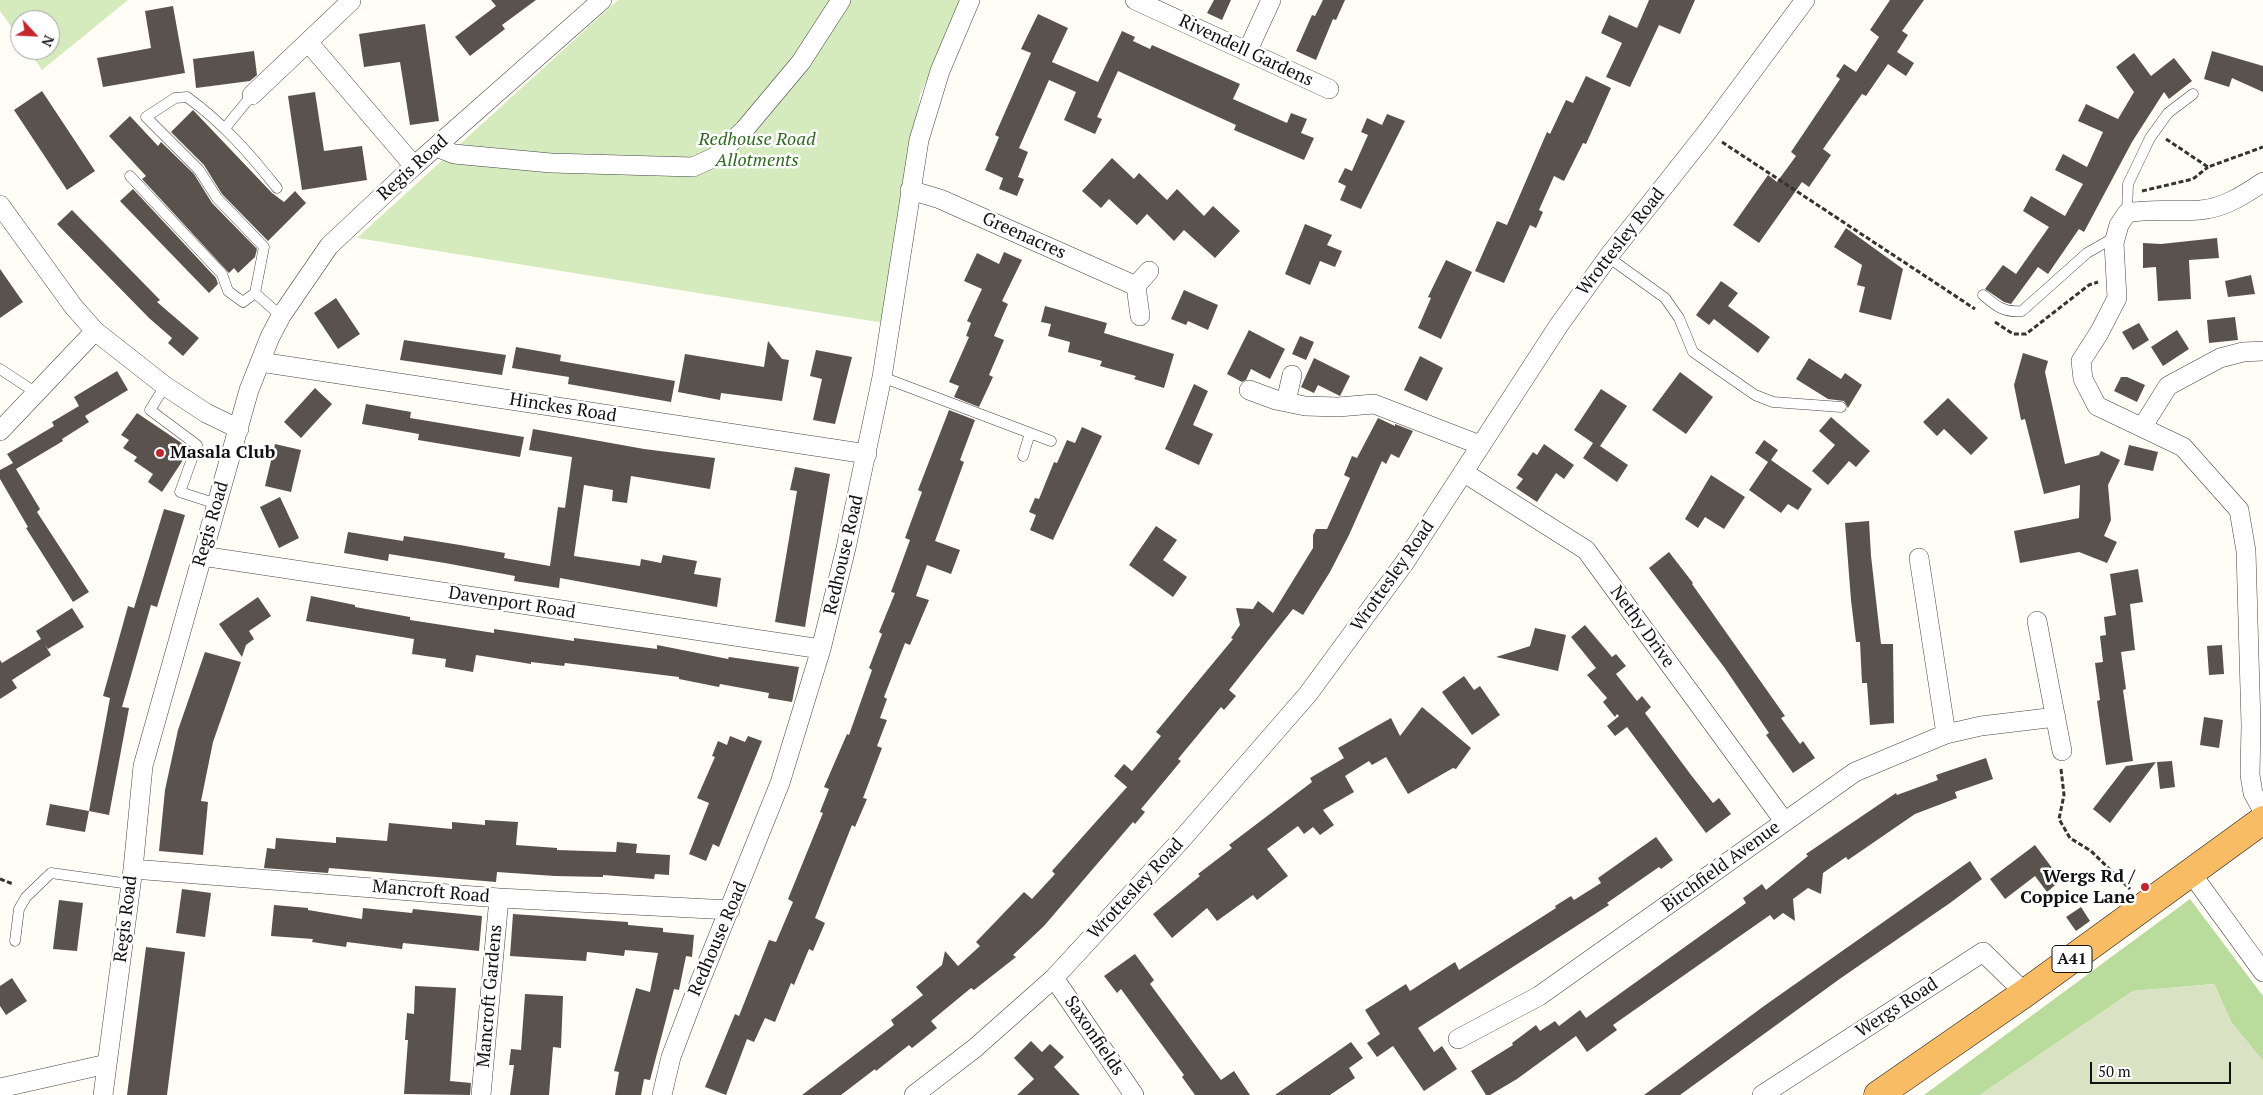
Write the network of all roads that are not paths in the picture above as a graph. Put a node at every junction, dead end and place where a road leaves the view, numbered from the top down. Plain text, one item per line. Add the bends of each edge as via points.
1 (602, 0) edge
2 (841, 0) edge
3 (970, 0) edge
4 (1135, 0) edge
5 (1271, 0) edge
6 (1805, 0) edge
7 (351, 1) edge
8 (308, 42) junction
9 (1248, 50) junction
10 (1329, 89) dead end
11 (2193, 94) dead end
12 (252, 95) joint
13 (225, 128) junction
14 (436, 147) junction
15 (414, 166) junction
16 (130, 176) dead end
17 (2263, 182) edge
18 (277, 188) dead end
19 (910, 190) junction
20 (0, 206) edge
21 (2127, 213) junction
22 (2116, 237) junction
23 (1608, 257) junction
24 (1149, 272) dead end
25 (1136, 286) junction
26 (255, 293) junction
27 (1983, 295) dead end
28 (281, 316) junction
29 (1140, 316) dead end
30 (95, 331) junction
31 (2263, 351) edge
32 (260, 362) junction
33 (0, 370) edge
34 (1292, 375) dead end
35 (882, 377) junction
36 (165, 386) junction
37 (1249, 390) dead end
38 (35, 392) junction
39 (1286, 402) junction
40 (1841, 407) dead end
41 (2143, 426) junction
42 (239, 429) junction
43 (0, 431) edge
44 (1030, 433) junction
45 (1051, 441) dead end
46 (1480, 445) junction
47 (866, 454) junction
48 (1023, 456) dead end
49 (1463, 472) junction
50 (217, 504) junction
51 (202, 556) junction
52 (1919, 558) dead end
53 (2037, 620) dead end
54 (821, 649) junction
55 (2056, 718) junction
56 (1946, 734) junction
57 (2062, 751) road end
58 (2263, 811) edge
59 (2263, 820) edge
60 (1784, 822) junction
61 (2191, 873) junction
62 (132, 876) junction
63 (499, 898) junction
64 (730, 910) junction
65 (16, 941) dead end
66 (2263, 972) edge
67 (1054, 978) junction
68 (2025, 993) junction
69 (1458, 1038) dead end
70 (108, 1064) junction
71 (0, 1088) edge
72 (103, 1095) edge
73 (482, 1095) edge
74 (662, 1095) edge
75 (914, 1095) edge
76 (1134, 1095) edge
77 (1762, 1095) edge
78 (1878, 1095) edge

1 - 14 street, Regis Road
2 - 14 street via 801,62 744,130 715,157 693,167 532,162 454,154
3 - 19 street, Redhouse Road via 940,71 919,140
4 - 9 street, Rivendell Gardens
5 - 9 street
6 - 23 street, Wrottesley Road via 1707,132
7 - 8 street
8 - 12 street
8 - 15 street
9 - 10 street, Rivendell Gardens
11 - 21 lane via 2168,113 2154,133 2128,184
12 - 13 lane
13 - 18 lane
13 - 26 lane via 188,97 175,98 146,118 199,170 217,198 264,247
14 - 15 street, Regis Road
15 - 28 street, Regis Road via 329,246
16 - 26 lane via 222,274 228,291 243,302
17 - 21 street via 2234,201 2201,210 2147,209
19 - 25 street, Greenacres via 940,199
19 - 35 street, Redhouse Road
20 - 30 street
21 - 22 street via 2118,224
22 - 27 lane via 2087,253 2022,311 2000,309
22 - 41 street via 2117,298 2081,361 2083,379 2097,406
23 - 40 lane via 1665,298 1693,352 1755,395 1773,402
23 - 46 street, Wrottesley Road via 1548,340
24 - 25 street
25 - 29 street
26 - 28 lane
28 - 32 street, Regis Road
30 - 36 street
30 - 38 street
31 - 41 street via 2220,358 2168,386
32 - 42 street, Regis Road
32 - 47 street, Hinckes Road
33 - 38 lane
34 - 39 street
35 - 44 lane
35 - 47 street, Redhouse Road
36 - 42 street via 206,413
36 - 50 lane via 150,410 197,445 180,492
37 - 39 street
38 - 43 street
39 - 46 street via 1338,407 1374,404
41 - 58 street via 2183,447 2239,510 2246,551 2252,725 2250,774 2253,793
42 - 50 street, Regis Road
44 - 45 lane
44 - 48 lane
46 - 49 street, Wrottesley Road
47 - 54 street, Redhouse Road
49 - 60 street, Nethy Drive via 1586,550
49 - 67 street, Wrottesley Road via 1400,570 1308,694 1182,839
50 - 51 street, Regis Road
51 - 54 street, Davenport Road
51 - 62 street, Regis Road via 143,766
52 - 56 street
53 - 55 street
54 - 64 street, Redhouse Road via 780,784
55 - 56 street, Birchfield Avenue via 1981,726
55 - 57 street
56 - 60 street, Birchfield Avenue via 1854,772
59 - 61 highway, A41
60 - 69 street, Birchfield Avenue via 1539,996
61 - 66 street
61 - 68 highway, A41
62 - 63 street, Mancroft Road
62 - 65 lane via 51,873 26,897 19,909
62 - 70 street, Regis Road
63 - 64 street, Mancroft Road
63 - 73 street, Mancroft Gardens
64 - 74 street, Redhouse Road via 671,1058
67 - 75 street, Wrottesley Road via 975,1048
67 - 76 street, Saxonfields
68 - 77 street, Wergs Road via 1983,952
68 - 78 highway, A41
70 - 71 street
70 - 72 street, Regis Road

